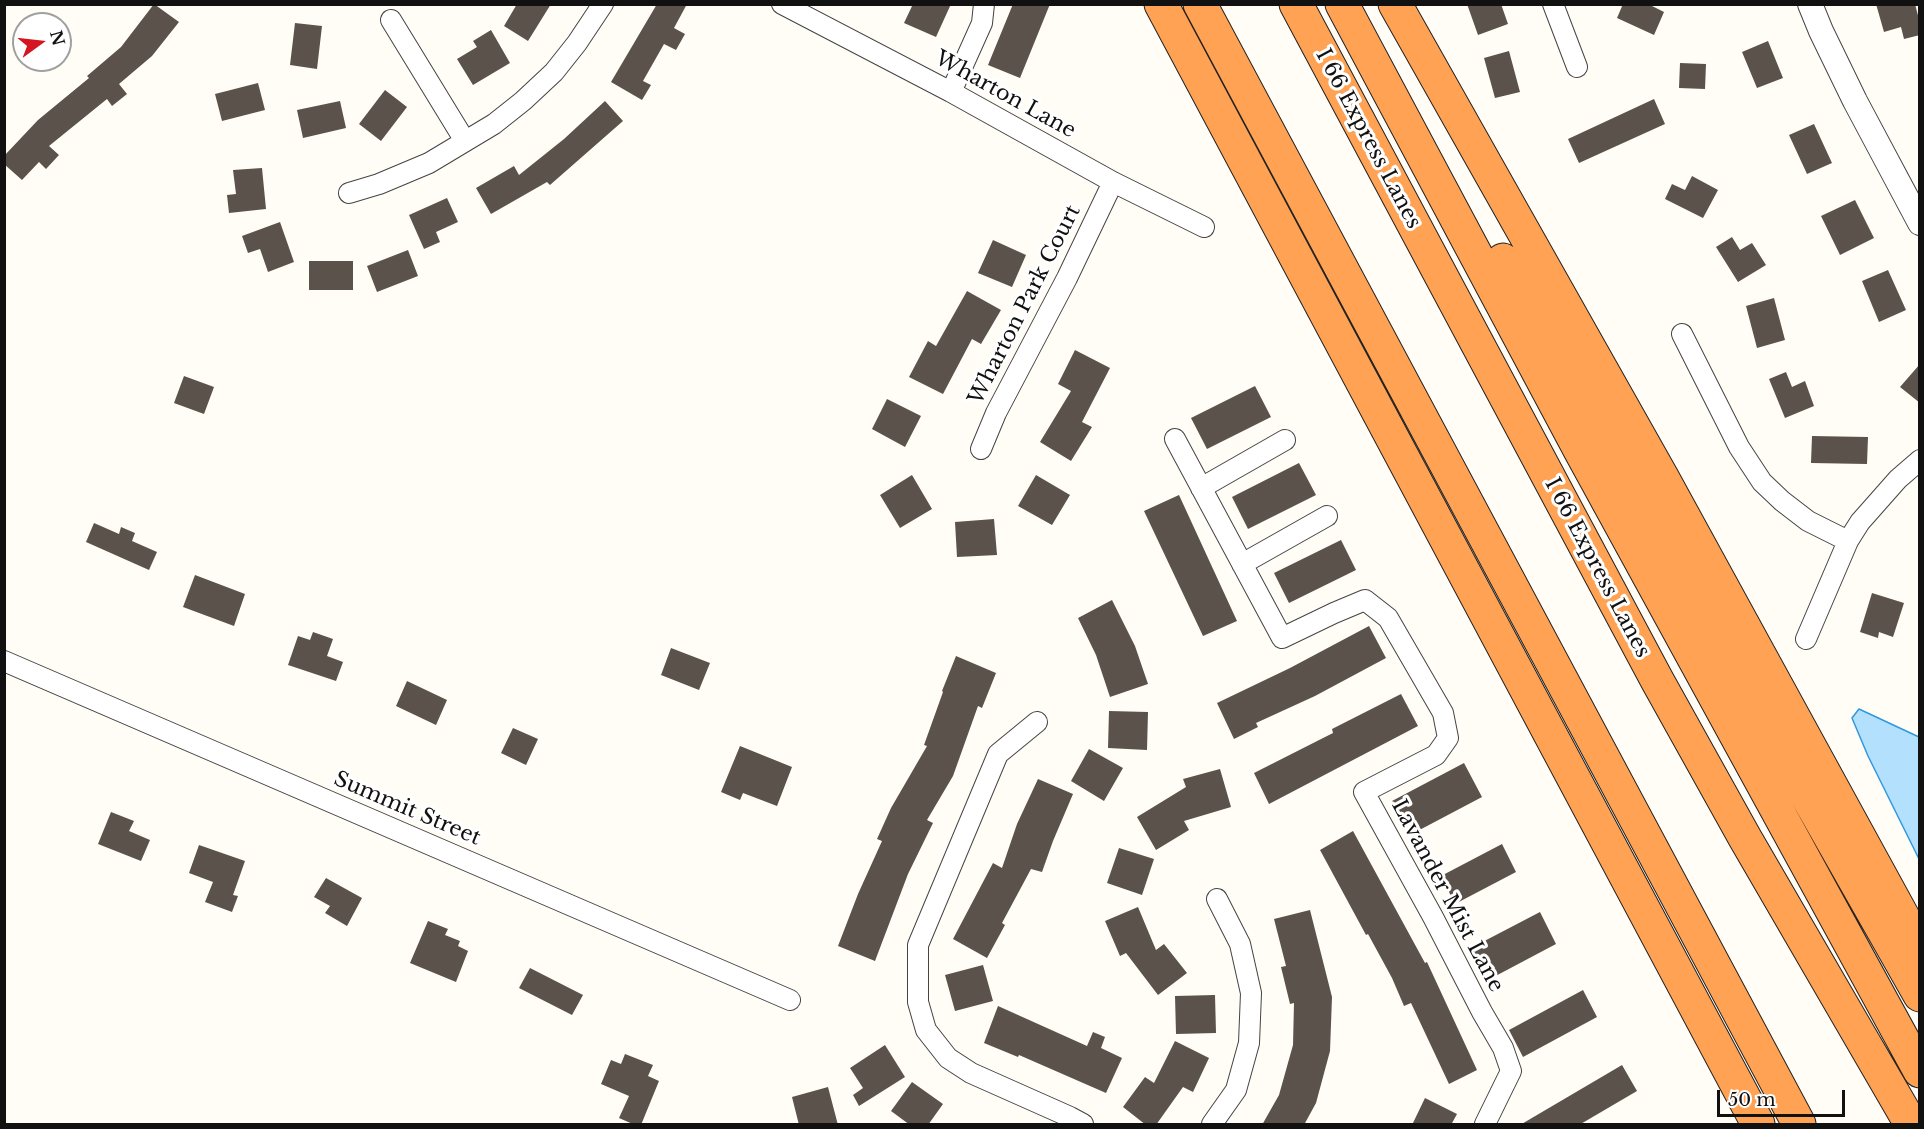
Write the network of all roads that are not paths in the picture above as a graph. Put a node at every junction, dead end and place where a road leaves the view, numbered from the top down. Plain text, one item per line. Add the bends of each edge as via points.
1 (603, 4) edge
2 (782, 4) edge
3 (984, 4) edge
4 (1161, 4) edge
5 (1200, 4) edge
6 (1296, 4) edge
7 (1342, 4) edge
8 (1355, 4) edge
9 (1395, 4) edge
10 (1553, 4) edge
11 (1810, 4) edge
12 (391, 20) dead end
13 (1577, 67) dead end
14 (951, 92) junction
15 (465, 141) junction
16 (1113, 182) junction
17 (349, 193) dead end
18 (1914, 198) edge
19 (1920, 223) edge
20 (1204, 227) dead end
21 (1682, 334) dead end
22 (1175, 439) dead end
23 (1285, 440) dead end
24 (981, 449) dead end
25 (1920, 460) edge
26 (1201, 488) junction
27 (1327, 516) dead end
28 (1848, 541) junction
29 (1242, 564) junction
30 (1806, 639) dead end
31 (4, 661) edge
32 (1037, 722) dead end
33 (1217, 899) dead end
34 (1920, 948) edge
35 (1920, 995) edge
36 (790, 1000) dead end
37 (1920, 1071) edge
38 (1083, 1125) edge
39 (1212, 1125) edge
40 (1485, 1125) edge
41 (1758, 1125) edge
42 (1799, 1125) edge
43 (1911, 1125) edge

1 - 15 street via 554,72 524,101
2 - 14 street, Wharton Lane
3 - 14 street via 982,23
4 - 41 highway
5 - 42 highway
6 - 43 highway, I 66 Express Lanes via 1662,690
7 - 37 highway via 1580,450
8 - 35 highway
9 - 34 highway via 1662,477
10 - 13 street
11 - 18 street via 1855,101
12 - 15 street
14 - 16 street, Wharton Lane
15 - 17 street via 418,168
16 - 20 street, Wharton Lane
16 - 24 street, Wharton Park Court
18 - 19 street
21 - 28 street via 1739,447 1762,482 1808,521
22 - 26 street, Lavander Mist Lane
23 - 26 street
25 - 28 street via 1877,501
26 - 29 street, Lavander Mist Lane
27 - 29 street
28 - 30 street
29 - 40 street, Lavander Mist Lane via 1282,638 1365,600 1388,618 1443,713 1448,738 1436,754 1364,792 1506,1056 1511,1071
31 - 36 street, Summit Street
32 - 38 street via 998,754 918,945 918,1002 927,1029 948,1058 971,1073
33 - 39 street via 1240,944 1251,993 1249,1043 1236,1090

